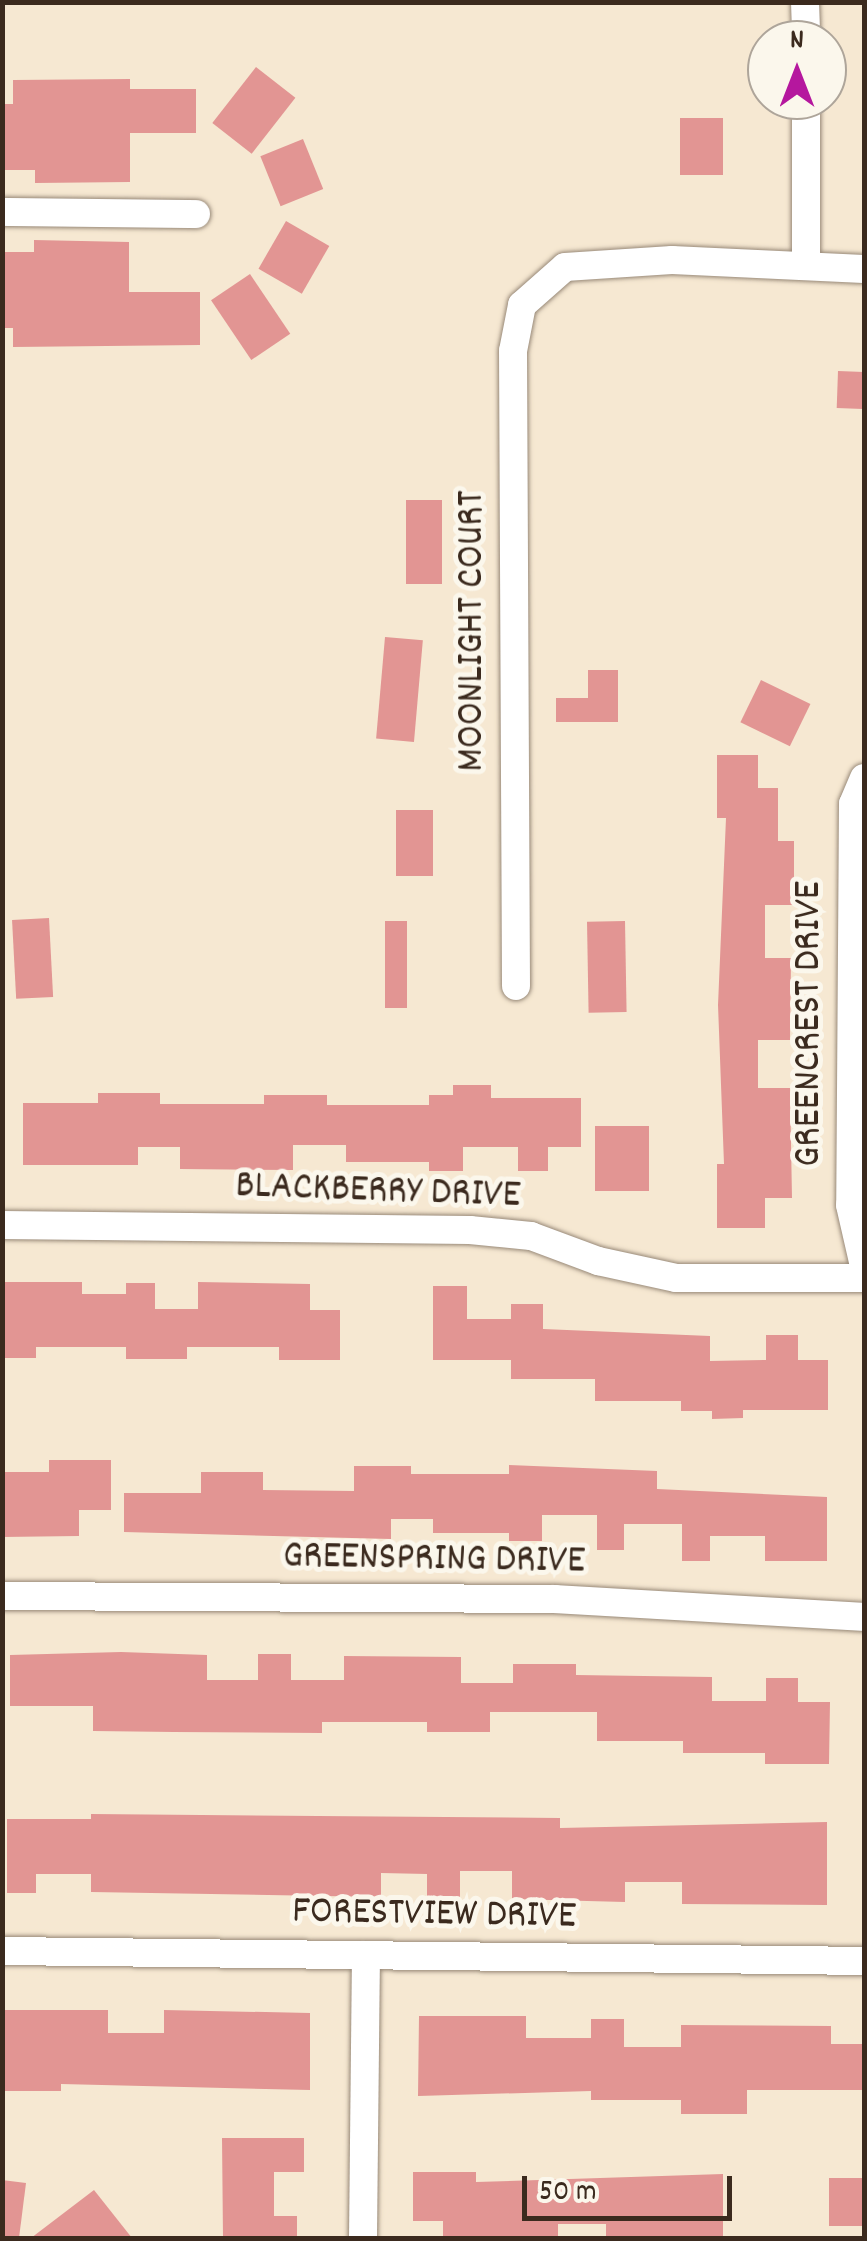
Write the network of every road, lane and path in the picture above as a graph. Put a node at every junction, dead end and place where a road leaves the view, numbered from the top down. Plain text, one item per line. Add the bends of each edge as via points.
1 (806, 120) edge
2 (2, 212) edge
3 (196, 214) dead end
4 (806, 266) junction
5 (864, 270) edge
6 (862, 780) edge
7 (516, 986) dead end
8 (2, 1225) edge
9 (864, 1266) edge
10 (864, 1278) edge
11 (2, 1596) edge
12 (864, 1617) edge
13 (2, 1950) edge
14 (366, 1955) junction
15 (864, 1961) edge
16 (363, 2238) edge

1 - 4 street
2 - 3 street
4 - 5 street
4 - 7 street, MOONLIGHT COURT via 565,268 540,284 516,317
6 - 9 street, GREENCREST DRIVE via 853,804 850,1205
8 - 10 street, BLACKBERRY DRIVE via 470,1230 531,1236 598,1261 676,1278
11 - 12 street, GREENSPRING DRIVE via 555,1599
13 - 14 street, FORESTVIEW DRIVE
14 - 15 street, FORESTVIEW DRIVE
14 - 16 street

